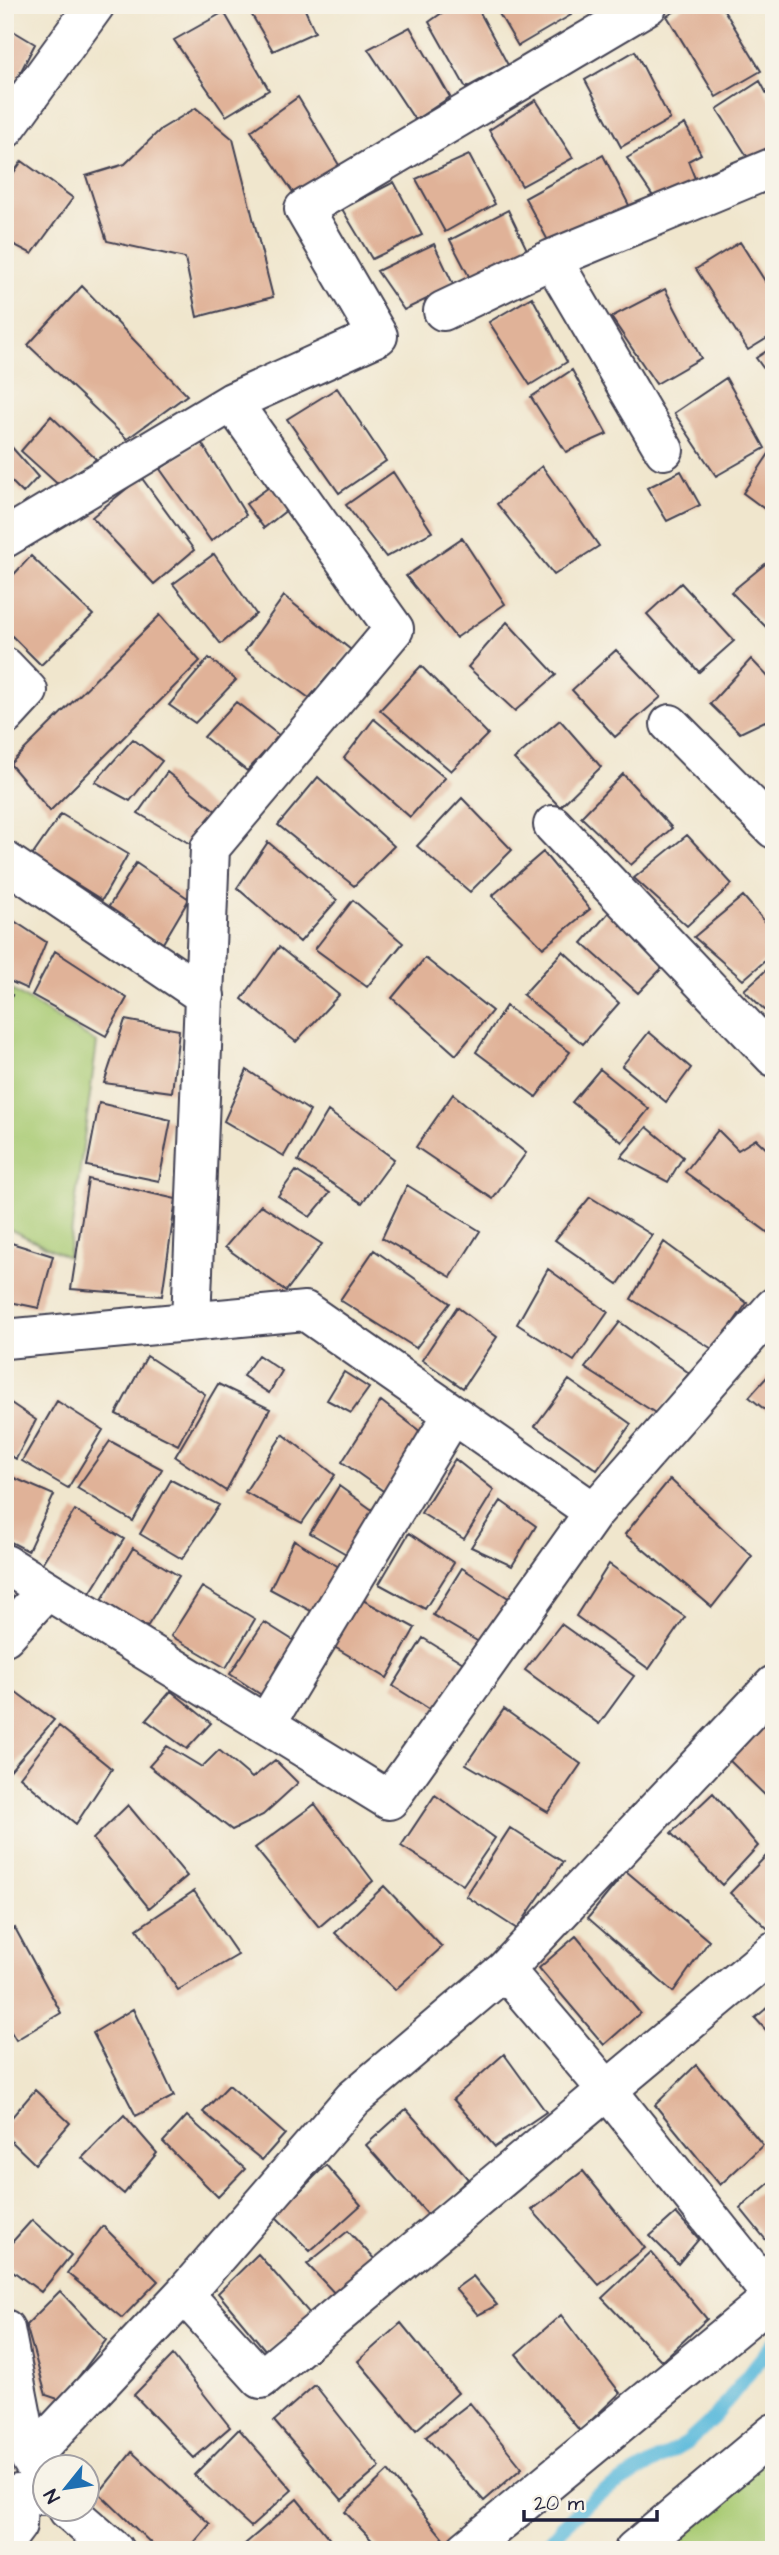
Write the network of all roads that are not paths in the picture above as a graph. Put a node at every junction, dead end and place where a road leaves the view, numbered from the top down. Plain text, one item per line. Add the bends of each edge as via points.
1 (95, 5) edge
2 (648, 5) edge
3 (5, 129) edge
4 (774, 167) edge
5 (552, 259) junction
6 (443, 311) dead end
7 (232, 402) junction
8 (664, 450) dead end
9 (5, 538) edge
10 (5, 667) edge
11 (5, 716) edge
12 (670, 724) dead end
13 (553, 825) dead end
14 (774, 829) edge
15 (5, 861) edge
16 (205, 996) junction
17 (774, 1056) edge
18 (774, 1307) edge
19 (191, 1321) junction
20 (5, 1339) edge
21 (453, 1414) junction
22 (594, 1513) junction
23 (5, 1564) edge
24 (47, 1590) junction
25 (5, 1636) edge
26 (774, 1685) edge
27 (266, 1724) junction
28 (774, 1951) edge
29 (505, 1970) junction
30 (608, 2091) junction
31 (184, 2294) junction
32 (773, 2297) edge
33 (5, 2329) edge
34 (774, 2433) edge
35 (29, 2475) edge
36 (84, 2524) edge
37 (5, 2541) edge
38 (114, 2550) edge
39 (466, 2550) edge
40 (634, 2550) edge

1 - 3 street
2 - 7 street via 304,209 378,336
4 - 5 street
5 - 6 street
5 - 8 street
7 - 9 street
7 - 16 street via 394,629 210,848
10 - 11 street via 28,691
12 - 14 street
13 - 17 street
15 - 16 street
16 - 19 street
18 - 22 street
19 - 20 street
19 - 21 street via 305,1311
21 - 22 street
21 - 27 street
22 - 27 street via 389,1800
23 - 24 street
24 - 25 street
24 - 27 street
26 - 29 street
28 - 30 street
29 - 30 street
29 - 31 street via 353,2099
30 - 31 street via 261,2379
30 - 32 street
31 - 35 street
32 - 39 street
33 - 35 street
34 - 40 street
35 - 37 street via 17,2525
36 - 38 street

